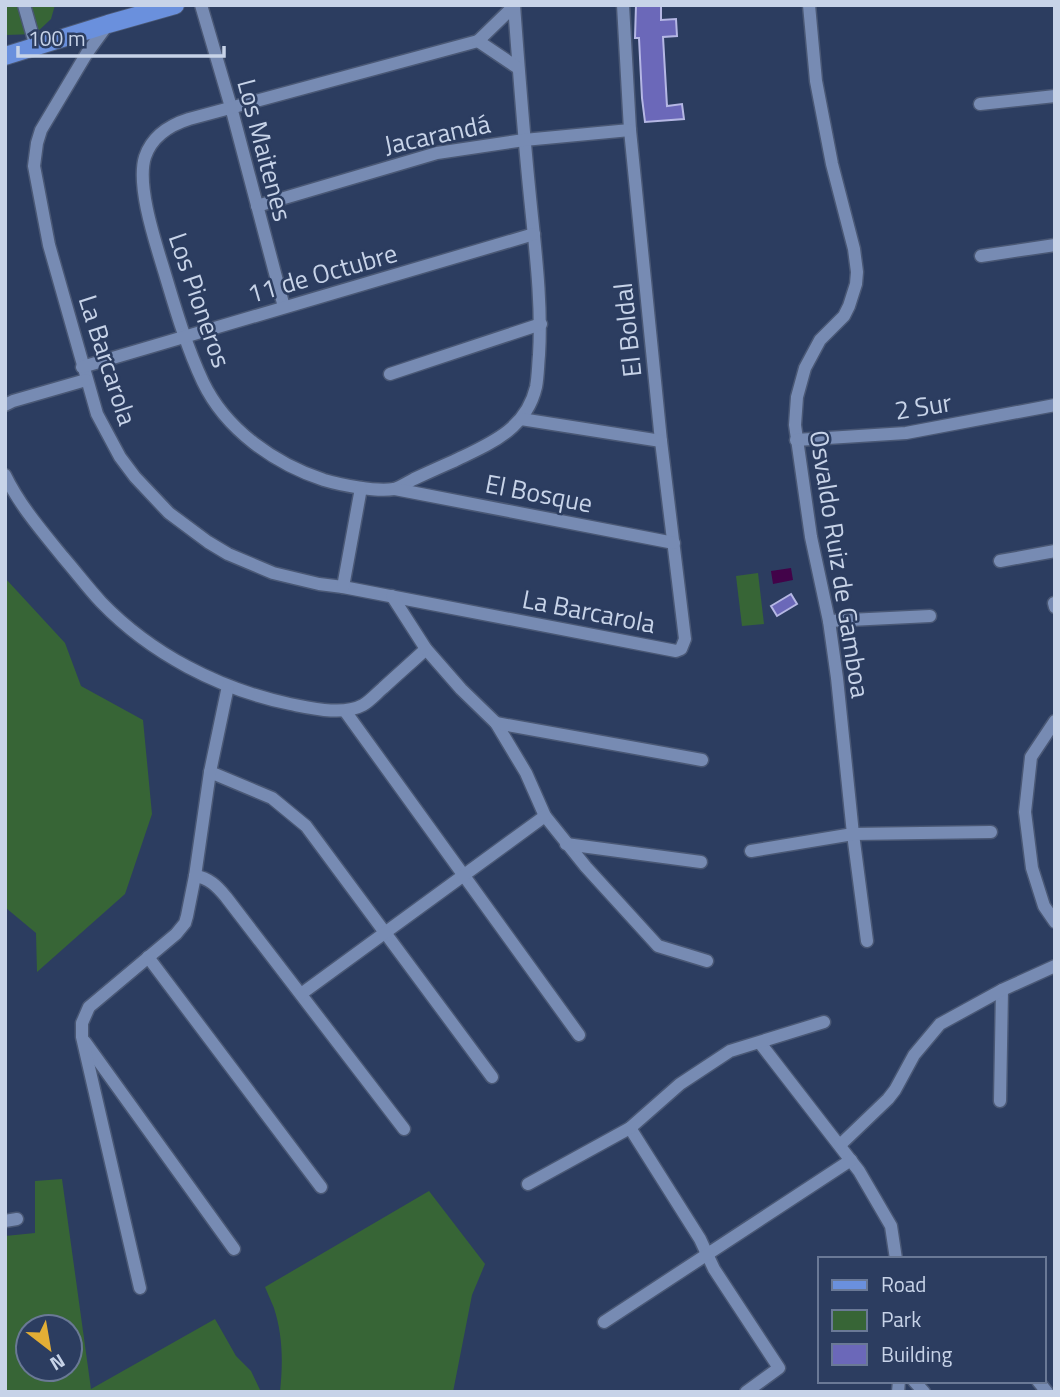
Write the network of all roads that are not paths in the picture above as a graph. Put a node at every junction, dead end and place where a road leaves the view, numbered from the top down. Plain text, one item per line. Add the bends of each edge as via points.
1 (24, 5) edge
2 (175, 5) edge
3 (201, 5) edge
4 (514, 5) edge
5 (623, 5) edge
6 (809, 5) edge
7 (108, 24) junction
8 (478, 41) junction
9 (36, 47) junction
10 (5, 56) edge
11 (518, 68) junction
12 (1055, 96) edge
13 (980, 104) dead end
14 (231, 107) junction
15 (630, 130) junction
16 (524, 140) junction
17 (257, 206) junction
18 (534, 234) junction
19 (1055, 245) edge
20 (981, 256) dead end
21 (284, 307) junction
22 (541, 324) junction
23 (185, 338) junction
24 (84, 373) junction
25 (390, 374) dead end
26 (5, 405) edge
27 (1055, 405) edge
28 (521, 419) junction
29 (796, 440) junction
30 (660, 441) junction
31 (5, 475) edge
32 (361, 488) junction
33 (394, 488) junction
34 (674, 543) junction
35 (1055, 551) edge
36 (1000, 561) dead end
37 (343, 587) junction
38 (392, 596) junction
39 (930, 616) dead end
40 (829, 621) junction
41 (426, 649) junction
42 (681, 649) joint
43 (228, 686) junction
44 (345, 711) junction
45 (1055, 721) edge
46 (496, 723) junction
47 (702, 760) dead end
48 (210, 772) junction
49 (545, 816) junction
50 (991, 832) dead end
51 (853, 834) junction
52 (566, 844) junction
53 (751, 851) dead end
54 (701, 862) dead end
55 (195, 876) junction
56 (463, 876) junction
57 (1055, 922) edge
58 (385, 932) junction
59 (867, 941) dead end
60 (148, 957) junction
61 (707, 961) dead end
62 (1055, 966) edge
63 (1002, 990) junction
64 (301, 994) junction
65 (824, 1022) dead end
66 (579, 1035) dead end
67 (82, 1037) junction
68 (760, 1043) junction
69 (492, 1077) dead end
70 (1000, 1101) dead end
71 (630, 1128) junction
72 (404, 1129) dead end
73 (840, 1145) junction
74 (850, 1160) junction
75 (528, 1184) dead end
76 (321, 1187) dead end
77 (234, 1249) dead end
78 (707, 1254) junction
79 (895, 1257) edge
80 (140, 1288) dead end
81 (604, 1322) dead end
82 (746, 1392) edge

1 - 9 street
2 - 7 main road
3 - 14 street, Los Maitenes
4 - 8 street, Los Pioneros
4 - 11 street, Los Pioneros
5 - 15 street, El Boldal
6 - 29 street, Osvaldo Ruiz de Gamboa via 818,91 857,272 844,316 820,340 805,368 797,397
7 - 9 main road
7 - 24 street, La Barcarola via 41,130 34,156 49,245
8 - 11 street
8 - 14 street, Los Pioneros
9 - 10 main road
11 - 16 street, Los Pioneros
12 - 13 street
14 - 17 street, Los Maitenes
14 - 23 street, Los Pioneros via 173,125 152,143 145,158 148,214
15 - 16 street, Jacarandá
15 - 30 street, El Boldal
16 - 17 street, Jacarandá via 438,153
16 - 18 street, Los Pioneros
17 - 21 street, Los Maitenes
18 - 21 street, 11 de Octubre
18 - 22 street, Los Pioneros
19 - 20 street
21 - 23 street, 11 de Octubre
22 - 25 street
22 - 28 street, Los Pioneros via 535,390
23 - 24 street, 11 de Octubre
23 - 32 street, Los Pioneros via 214,400 251,440 297,470
24 - 26 street, 11 de Octubre
24 - 37 street, La Barcarola via 97,414 120,457 169,513 228,554 273,573
27 - 29 street, 2 Sur via 906,433
28 - 30 street
28 - 33 street, Los Pioneros via 494,442
29 - 40 street, Osvaldo Ruiz de Gamboa
30 - 34 street, El Boldal
31 - 43 street via 31,518 119,619 160,650
32 - 33 street, Los Pioneros
32 - 37 street
33 - 34 street, El Bosque
34 - 42 street, El Boldal via 685,639
35 - 36 street
37 - 38 street, La Barcarola
38 - 41 street
38 - 42 street, La Barcarola
39 - 40 street
40 - 51 street, Osvaldo Ruiz de Gamboa
41 - 44 street via 363,705
41 - 46 street
43 - 44 street via 274,700
43 - 48 street
44 - 56 street
45 - 57 street via 1031,757 1026,812 1032,868 1044,906
46 - 47 street
46 - 49 street
48 - 55 street
48 - 58 street via 272,798 306,826
49 - 52 street
49 - 56 street
50 - 51 street
51 - 53 street
51 - 59 street, Osvaldo Ruiz de Gamboa
52 - 54 street
52 - 61 street via 658,946
55 - 60 street via 185,923
55 - 64 street via 218,888
56 - 58 street
56 - 66 street
58 - 64 street
58 - 69 street
60 - 67 street via 89,1007
60 - 76 street
62 - 63 street
63 - 70 street
63 - 73 street via 940,1024 914,1055 888,1099
64 - 72 street
65 - 68 street
67 - 77 street
67 - 80 street
68 - 71 street via 730,1051 680,1084
68 - 73 street
71 - 75 street
71 - 78 street
73 - 74 street
74 - 78 street
74 - 79 street via 891,1226
78 - 81 street
78 - 82 street via 779,1368

